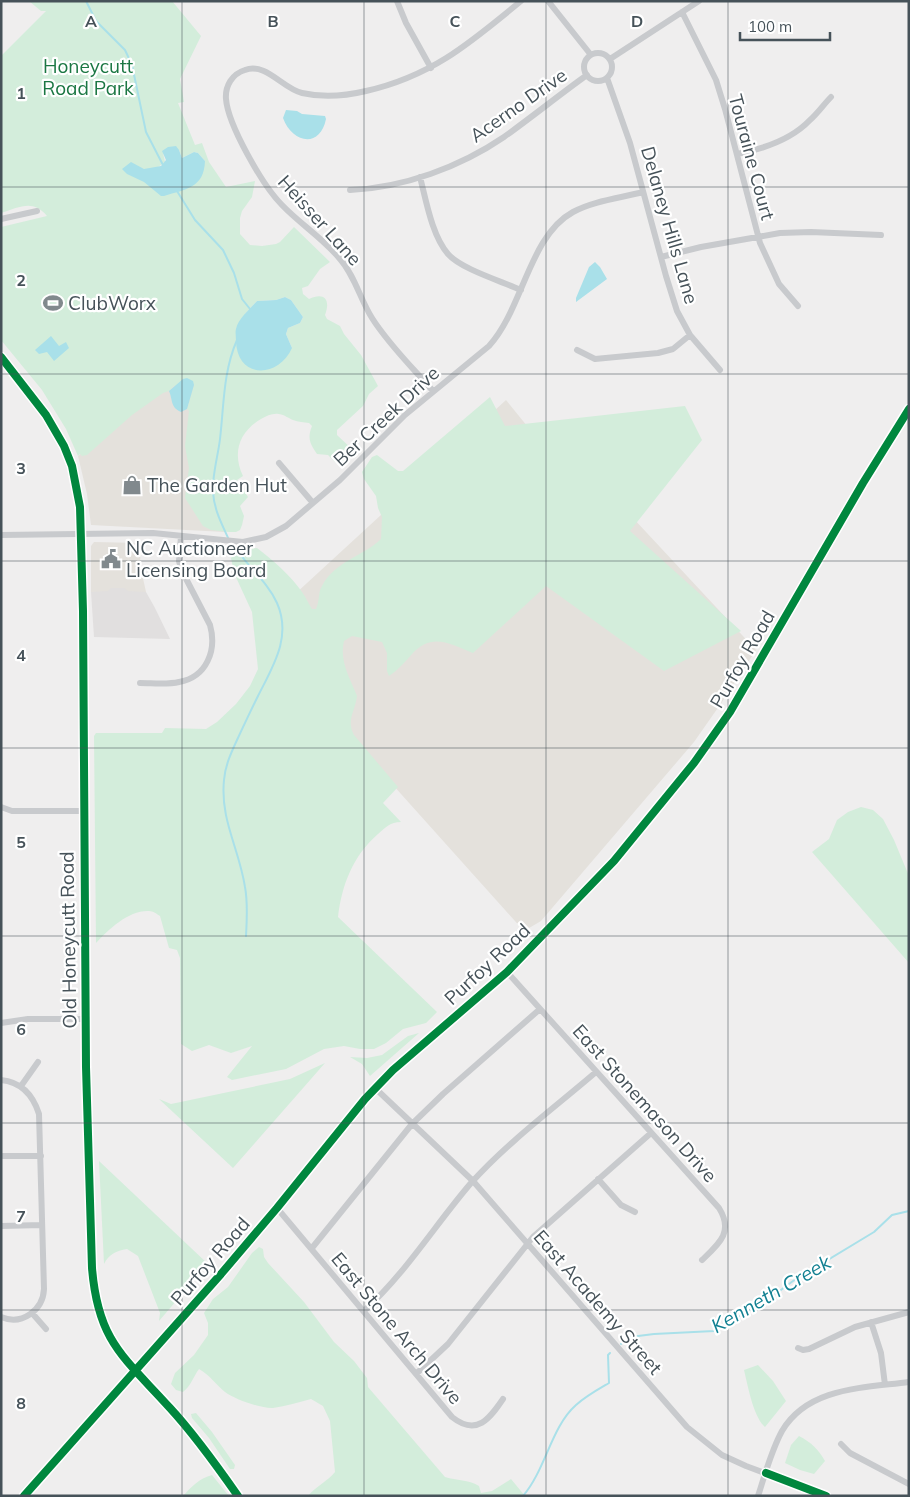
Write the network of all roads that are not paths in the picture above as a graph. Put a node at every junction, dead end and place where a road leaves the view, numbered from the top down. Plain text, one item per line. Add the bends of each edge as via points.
1 (397, 1) edge
2 (521, 1) edge
3 (548, 1) edge
4 (699, 1) edge
5 (682, 12) junction
6 (591, 55) junction
7 (610, 59) junction
8 (431, 68) junction
9 (587, 75) junction
10 (607, 78) junction
11 (831, 97) dead end
12 (737, 154) junction
13 (420, 177) junction
14 (350, 190) dead end
15 (643, 192) junction
16 (37, 211) dead end
17 (1, 219) edge
18 (881, 235) dead end
19 (758, 237) junction
20 (661, 257) junction
21 (521, 290) junction
22 (798, 306) dead end
23 (690, 335) junction
24 (577, 350) dead end
25 (1, 357) edge
26 (720, 370) dead end
27 (432, 391) junction
28 (909, 409) edge
29 (279, 463) dead end
30 (313, 503) junction
31 (81, 533) junction
32 (1, 536) edge
33 (181, 536) junction
34 (140, 684) dead end
35 (1, 807) edge
36 (84, 810) junction
37 (507, 972) junction
38 (540, 1009) junction
39 (86, 1019) junction
40 (1, 1023) edge
41 (38, 1062) dead end
42 (596, 1072) junction
43 (1, 1080) edge
44 (21, 1086) junction
45 (375, 1088) junction
46 (412, 1124) junction
47 (651, 1133) junction
48 (3, 1156) dead end
49 (41, 1156) junction
50 (598, 1179) junction
51 (473, 1182) junction
52 (277, 1208) junction
53 (635, 1212) dead end
54 (42, 1225) junction
55 (1, 1226) edge
56 (527, 1244) junction
57 (312, 1248) junction
58 (702, 1260) dead end
59 (364, 1311) junction
60 (909, 1312) edge
61 (32, 1313) junction
62 (1, 1317) edge
63 (871, 1322) junction
64 (46, 1329) dead end
65 (798, 1348) dead end
66 (134, 1371) junction
67 (416, 1374) junction
68 (909, 1382) edge
69 (886, 1385) junction
70 (503, 1399) dead end
71 (841, 1444) dead end
72 (766, 1473) junction
73 (909, 1484) edge
74 (24, 1496) edge
75 (238, 1496) edge
76 (758, 1496) edge
77 (826, 1496) edge

1 - 8 street
2 - 8 street, Heisser Lane via 463,48
3 - 6 street
4 - 5 street
5 - 7 street
5 - 12 street, Touraine Court via 716,80
6 - 7 street via 602,53
6 - 9 street via 584,65
7 - 10 street via 612,71
8 - 27 street, Heisser Lane via 390,85 333,96 300,93 259,69 247,69 230,80 226,98 242,144 274,196 340,258 374,320
9 - 10 street via 598,81
9 - 13 street, Acerno Drive via 477,153
10 - 15 street, Delaney Hills Lane
11 - 12 street via 809,122 786,138 760,150
12 - 19 street, Touraine Court
13 - 14 street, Acerno Drive via 370,190
13 - 21 street via 437,236 449,255 461,264
15 - 20 street, Delaney Hills Lane
15 - 21 street, Ber Creek Drive via 583,207 562,219 546,238
16 - 17 street
18 - 19 street via 795,232
19 - 20 street
19 - 22 street, Touraine Court via 779,284
20 - 23 street, Delaney Hills Lane via 677,311
21 - 27 street, Ber Creek Drive via 497,337
23 - 24 street via 673,348 658,353 594,359
23 - 26 street, Delaney Hills Lane
25 - 31 street, Old Honeycutt Road via 46,416 69,457 78,488
27 - 30 street, Ber Creek Drive
28 - 37 street, Purfoy Road via 719,730 614,860
29 - 30 street
30 - 33 street, Ber Creek Drive via 286,526 258,539 235,542
31 - 32 street, Ber Creek Drive
31 - 33 street, Ber Creek Drive
31 - 36 street, Old Honeycutt Road
33 - 34 street via 181,570 210,625 212,651 202,670 189,679 177,683
35 - 36 street via 12,811
36 - 39 street, Old Honeycutt Road
37 - 38 street, East Stonemason Drive
37 - 45 street, Purfoy Road
38 - 42 street, East Stonemason Drive
38 - 46 street
39 - 40 street via 28,1019
39 - 66 street, Old Honeycutt Road via 95,1296 110,1339
41 - 44 street
42 - 47 street, East Stonemason Drive
42 - 51 street via 495,1158
43 - 44 street
44 - 49 street via 34,1100 39,1114
45 - 46 street, East Academy Street
45 - 52 street, Purfoy Road
46 - 51 street, East Academy Street
46 - 57 street
47 - 50 street
47 - 58 street, East Stonemason Drive via 719,1208 725,1220 722,1238
48 - 49 street
49 - 54 street
50 - 53 street via 621,1205
50 - 56 street
51 - 56 street, East Academy Street
51 - 59 street
52 - 57 street, East Stone Arch Drive
52 - 66 street, Purfoy Road
54 - 55 street
54 - 61 street via 44,1294
56 - 67 street via 448,1344
56 - 72 street, East Academy Street via 687,1427 722,1455
57 - 59 street, East Stone Arch Drive
59 - 67 street, East Stone Arch Drive
60 - 63 street
61 - 62 street via 16,1320
61 - 64 street
63 - 65 street via 809,1348
63 - 69 street via 879,1344
66 - 74 street, Purfoy Road
66 - 75 street, Old Honeycutt Road via 181,1420
67 - 70 street, East Stone Arch Drive via 452,1417 464,1424 486,1421
68 - 69 street
69 - 72 street via 826,1396 801,1410 782,1431
71 - 73 street via 855,1456
72 - 76 street
72 - 77 street, East Academy Street

